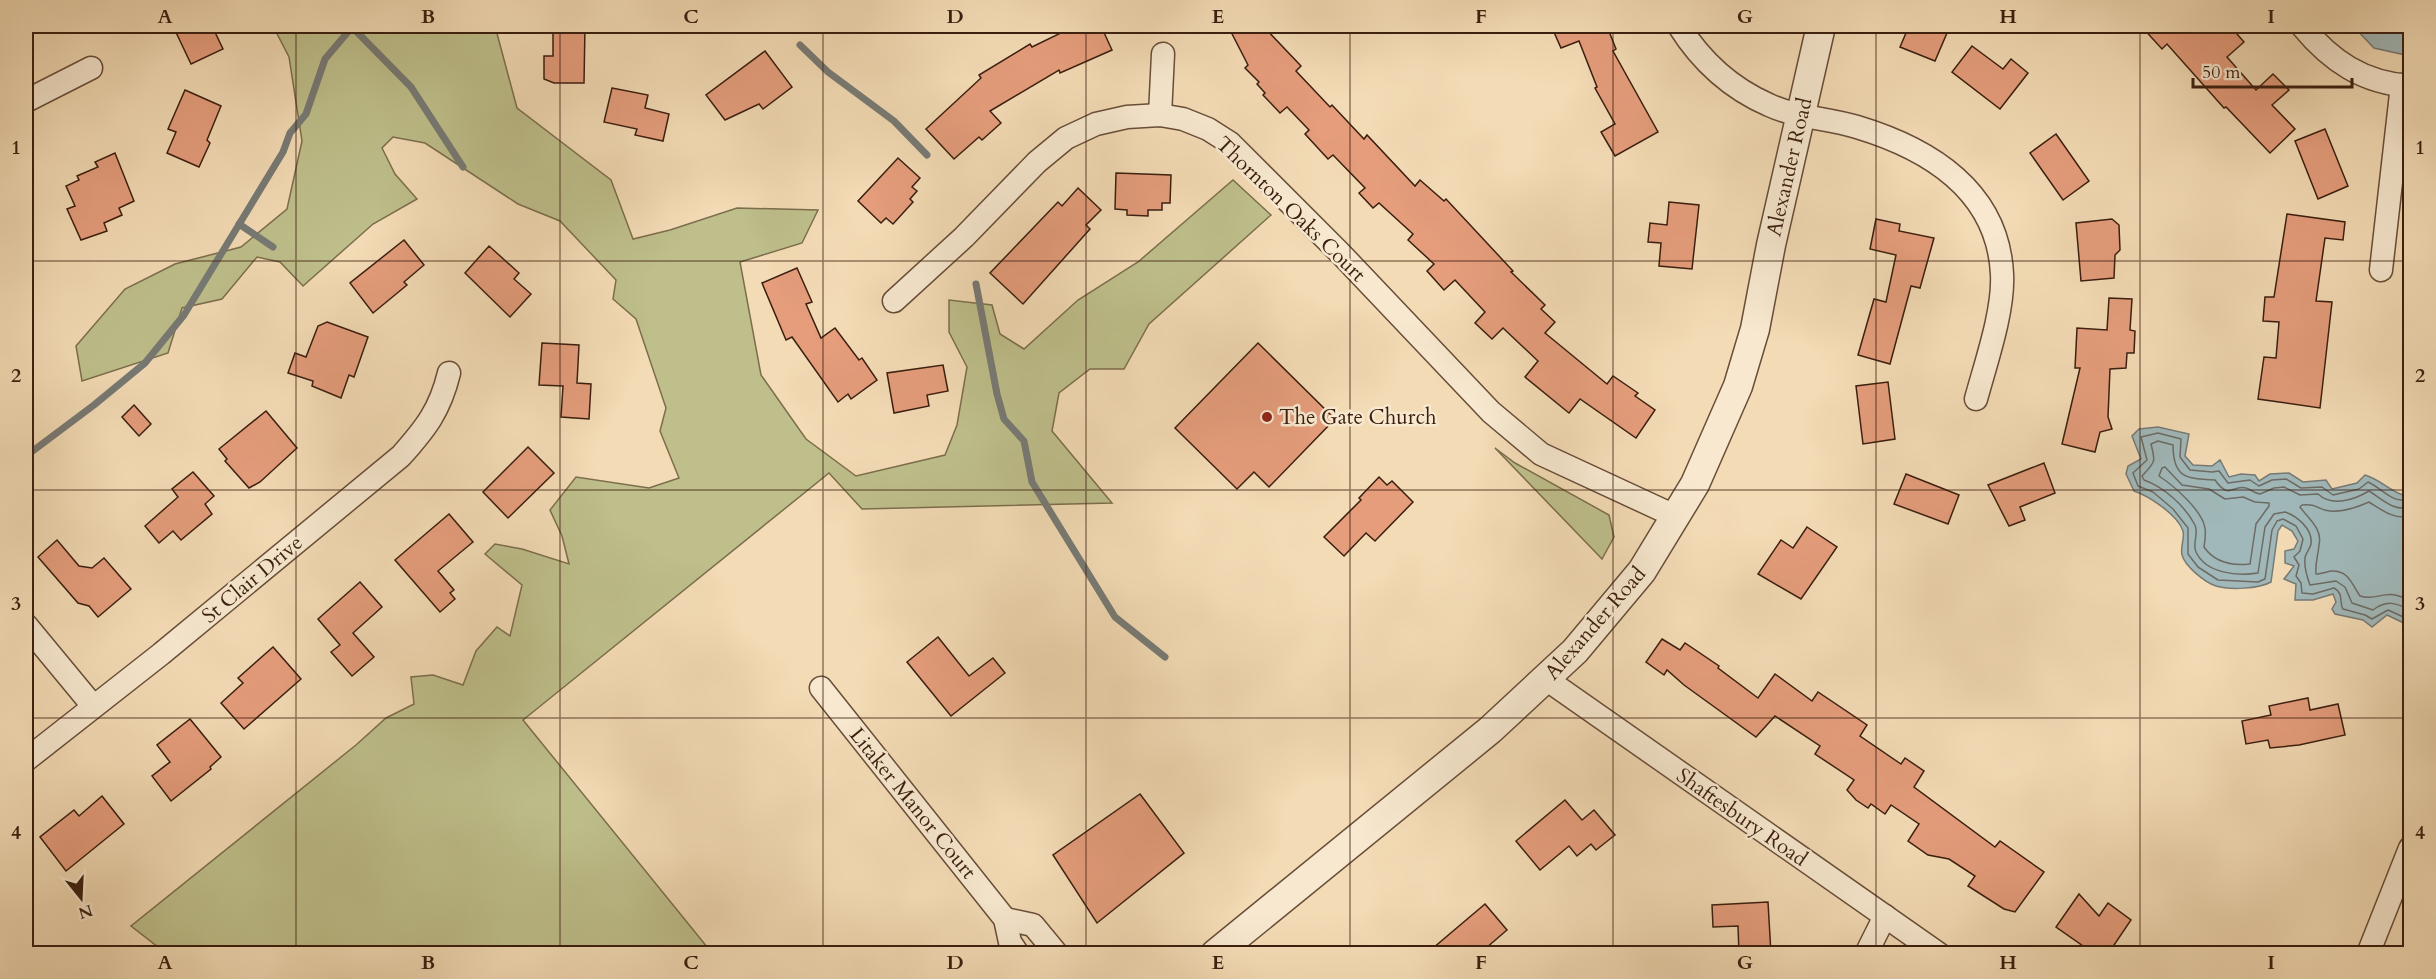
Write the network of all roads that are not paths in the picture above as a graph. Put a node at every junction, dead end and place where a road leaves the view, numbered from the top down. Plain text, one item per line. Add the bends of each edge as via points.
1 (1679, 26) edge
2 (1821, 26) edge
3 (2302, 26) edge
4 (1163, 54) dead end
5 (92, 68) dead end
6 (2406, 86) edge
7 (26, 101) edge
8 (1160, 115) junction
9 (1801, 115) junction
10 (2381, 270) dead end
11 (894, 301) dead end
12 (449, 373) dead end
13 (1976, 399) dead end
14 (1677, 517) junction
15 (26, 625) edge
16 (1546, 680) junction
17 (821, 688) dead end
18 (93, 706) junction
19 (26, 760) edge
20 (2410, 848) edge
21 (1885, 916) junction
22 (1005, 919) junction
23 (1018, 954) edge
24 (1057, 954) edge
25 (1215, 954) edge
26 (1866, 954) edge
27 (1939, 954) edge
28 (2368, 954) edge

1 - 9 street via 1692,47 1742,92
2 - 9 street, Alexander Road
3 - 6 street via 2321,49 2344,66 2374,81
4 - 8 street
5 - 7 street
6 - 10 street
8 - 11 street, Thornton Oaks Court via 1096,124 1066,138
8 - 14 street, Thornton Oaks Court via 1208,129 1230,143 1491,412 1541,454
9 - 13 street via 1856,126 1898,142 1960,179 1978,200 1998,245 2002,274 2001,301
9 - 14 street, Alexander Road via 1755,329 1738,386
12 - 18 street, St Clair Drive via 438,409 401,456
14 - 16 street, Alexander Road via 1620,600
15 - 18 street
16 - 21 street, Shaftesbury Road
16 - 25 street, Alexander Road
17 - 22 street, Litaker Manor Court
18 - 19 street, St Clair Drive
20 - 28 street
21 - 26 street
21 - 27 street, Shaftesbury Road
22 - 23 street, Litaker Manor Court via 1010,942
22 - 24 street via 1034,925

